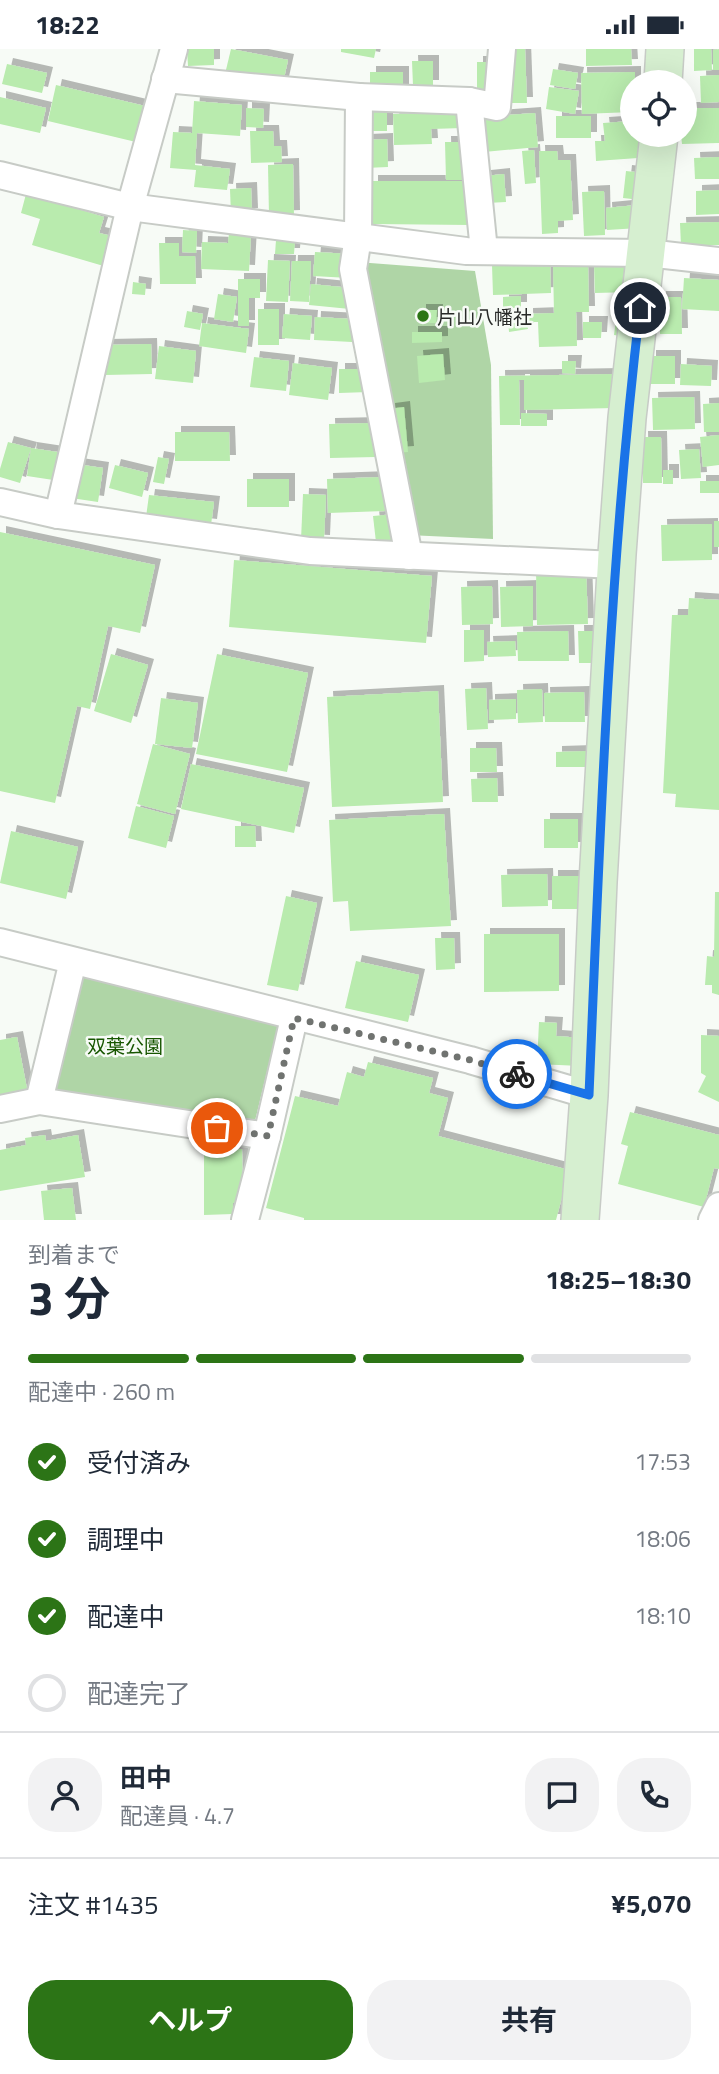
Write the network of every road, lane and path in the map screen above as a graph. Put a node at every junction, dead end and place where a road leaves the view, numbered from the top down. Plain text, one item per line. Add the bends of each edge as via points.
1 (174, 49) edge
2 (502, 49) edge
3 (665, 49) edge
4 (664, 70) edge
5 (165, 79) junction
6 (359, 96) junction
7 (470, 101) junction
8 (658, 147) edge
9 (0, 175) edge
10 (130, 207) junction
11 (358, 237) junction
12 (484, 251) junction
13 (647, 253) junction
14 (719, 261) edge
15 (0, 502) edge
16 (58, 515) junction
17 (408, 557) junction
18 (616, 565) junction
19 (0, 942) edge
20 (73, 961) junction
21 (294, 1018) junction
22 (589, 1095) junction
23 (39, 1101) junction
24 (0, 1109) edge
25 (268, 1136) junction
26 (719, 1206) edge
27 (246, 1220) edge
28 (580, 1220) edge
29 (712, 1220) edge

1 - 5 street
2 - 7 street via 497,107
3 - 4 main road
5 - 6 street
5 - 10 street
6 - 7 street
6 - 11 street
7 - 12 street
8 - 13 main road
9 - 10 street
10 - 11 street
10 - 16 street
11 - 12 street
11 - 17 street via 353,269
12 - 13 street
13 - 14 street
13 - 18 main road via 627,418
15 - 16 street
16 - 17 street via 310,551
17 - 18 street
18 - 22 main road
19 - 20 street
20 - 21 street
20 - 23 street
21 - 22 street via 470,1060
21 - 25 street
22 - 28 main road
23 - 24 street
23 - 25 street
25 - 27 street
26 - 29 street

